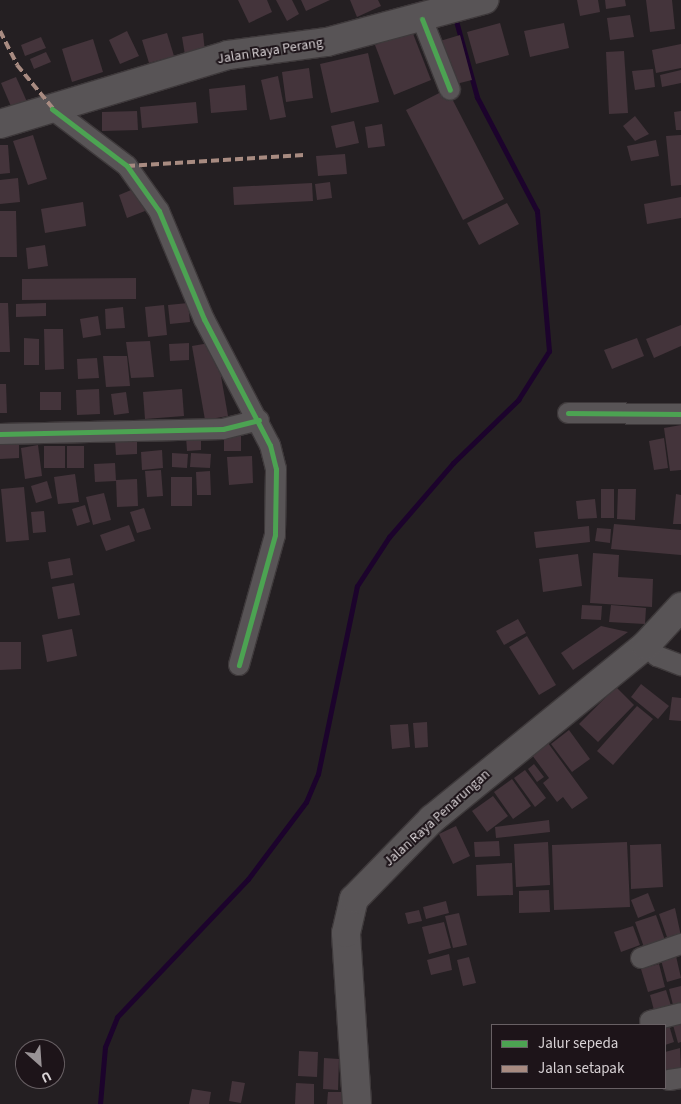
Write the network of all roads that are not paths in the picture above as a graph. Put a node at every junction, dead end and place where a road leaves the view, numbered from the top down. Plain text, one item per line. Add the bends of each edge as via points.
1 (483, 1) edge
2 (426, 18) junction
3 (450, 90) dead end
4 (52, 109) junction
5 (0, 124) edge
6 (568, 413) dead end
7 (681, 414) edge
8 (259, 420) junction
9 (0, 434) edge
10 (681, 607) edge
11 (646, 645) junction
12 (239, 665) dead end
13 (681, 665) edge
14 (681, 944) edge
15 (641, 958) dead end
16 (681, 1013) edge
17 (650, 1021) dead end
18 (358, 1104) edge

1 - 2 main road, Jalan Raya Perang
2 - 3 street
2 - 4 main road, Jalan Raya Perang via 327,42 228,55
4 - 5 main road, Jalan Raya Perang
4 - 8 street via 127,166 159,211 204,318
6 - 7 street
8 - 9 street via 223,429
8 - 12 street via 276,469 275,535
10 - 11 main road, Jalan Raya Penarungan
11 - 13 street via 657,656
11 - 18 main road, Jalan Raya Penarungan via 432,819 354,899 346,933
14 - 15 street
16 - 17 street

